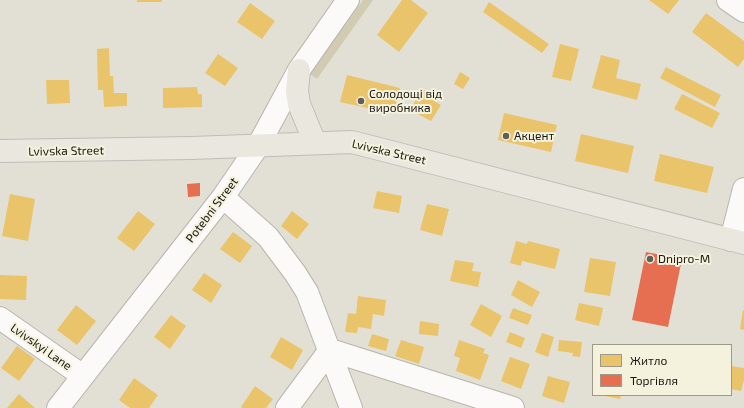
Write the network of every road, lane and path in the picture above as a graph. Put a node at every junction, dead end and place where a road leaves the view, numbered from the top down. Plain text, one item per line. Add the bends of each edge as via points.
1 (348, 0) edge
2 (728, 0) edge
3 (744, 11) edge
4 (299, 70) junction
5 (315, 143) junction
6 (258, 146) junction
7 (0, 151) edge
8 (744, 190) edge
9 (223, 197) junction
10 (738, 241) edge
11 (0, 318) edge
12 (330, 350) junction
13 (83, 376) junction
14 (58, 408) edge
15 (287, 408) edge
16 (351, 408) edge
17 (512, 408) edge

1 - 4 street, Potebni Street
2 - 3 street
4 - 5 main road via 299,104
4 - 6 street, Potebni Street
5 - 6 main road, Lvivska Street
5 - 10 main road, Lvivska Street via 352,142
6 - 7 main road, Lvivska Street
6 - 9 street, Potebni Street
8 - 10 street
9 - 12 street via 268,237 295,273 307,292
9 - 13 street, Potebni Street
11 - 13 street, Lvivskyi Lane
12 - 15 street
12 - 16 street
12 - 17 street
13 - 14 street, Potebni Street

